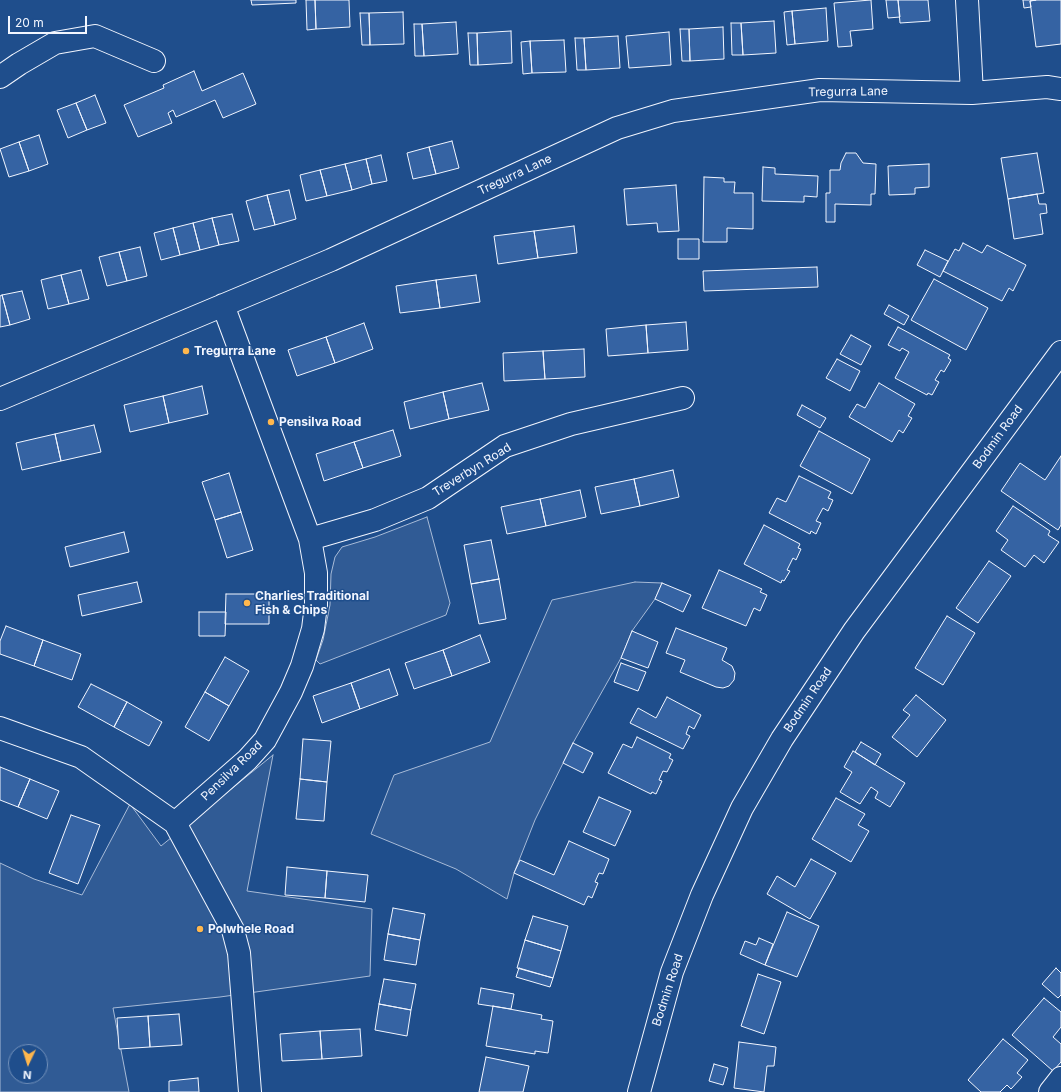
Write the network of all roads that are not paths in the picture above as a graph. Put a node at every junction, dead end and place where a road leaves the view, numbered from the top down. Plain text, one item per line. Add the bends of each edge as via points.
1 (967, 0) edge
2 (154, 61) dead end
3 (0, 77) edge
4 (1061, 89) edge
5 (972, 92) junction
6 (223, 305) junction
7 (1061, 352) edge
8 (683, 398) dead end
9 (0, 399) edge
10 (310, 539) junction
11 (0, 728) edge
12 (175, 823) junction
13 (1061, 1078) edge
14 (250, 1092) edge
15 (639, 1092) edge
16 (1050, 1092) edge

1 - 5 street
2 - 3 street via 95,36 55,43
4 - 5 street, Tregurra Lane via 1047,87
5 - 6 street, Tregurra Lane via 820,90 672,111 617,128 331,260
6 - 9 street, Tregurra Lane
6 - 10 street, Pensilva Road
7 - 15 street, Bodmin Road via 854,632 782,739 742,808 702,895 672,972
8 - 10 street, Treverbyn Road via 571,424 504,446 428,498 375,520
10 - 12 street, Pensilva Road via 316,573 316,605 313,629 291,692 265,740 247,760
11 - 12 street via 81,757
12 - 14 street via 221,906 235,938 239,953
13 - 16 street

